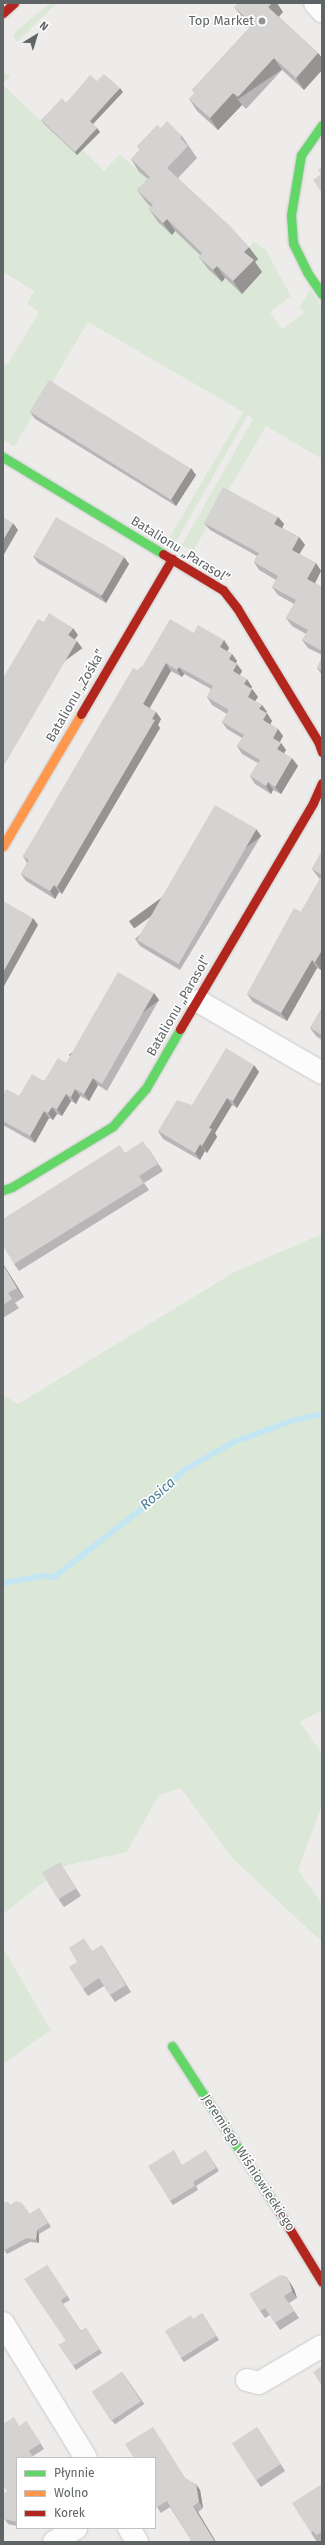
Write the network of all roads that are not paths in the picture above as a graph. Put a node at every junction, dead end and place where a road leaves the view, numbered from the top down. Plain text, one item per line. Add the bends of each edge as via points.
1 (14, 3) edge
2 (315, 3) edge
3 (322, 11) edge
4 (3, 13) edge
5 (322, 125) edge
6 (322, 294) edge
7 (3, 457) edge
8 (172, 559) junction
9 (322, 752) edge
10 (322, 783) edge
11 (318, 806) edge
12 (3, 846) edge
13 (198, 1001) junction
14 (322, 1073) edge
15 (3, 1190) edge
16 (172, 2046) dead end
17 (322, 2282) edge
18 (3, 2323) edge
19 (322, 2346) edge
20 (247, 2380) dead end
21 (85, 2457) edge
22 (74, 2529) edge
23 (130, 2529) edge
24 (54, 2542) edge
25 (137, 2542) edge

1 - 4 street
2 - 3 street
5 - 6 street via 301,155 291,215 292,243
7 - 8 street, Batalionu „Parasol”
8 - 9 street, Batalionu „Parasol” via 213,583 230,599 318,741
8 - 12 street, Batalionu „Zośka”
10 - 11 street, Batalionu „Parasol”
11 - 13 street, Batalionu „Parasol”
13 - 14 street
13 - 15 street, Batalionu „Parasol” via 146,1088 113,1126
16 - 17 street, Jeremiego Wiśniowieckiego
18 - 21 street
19 - 20 street via 259,2383
22 - 24 street
23 - 25 street

